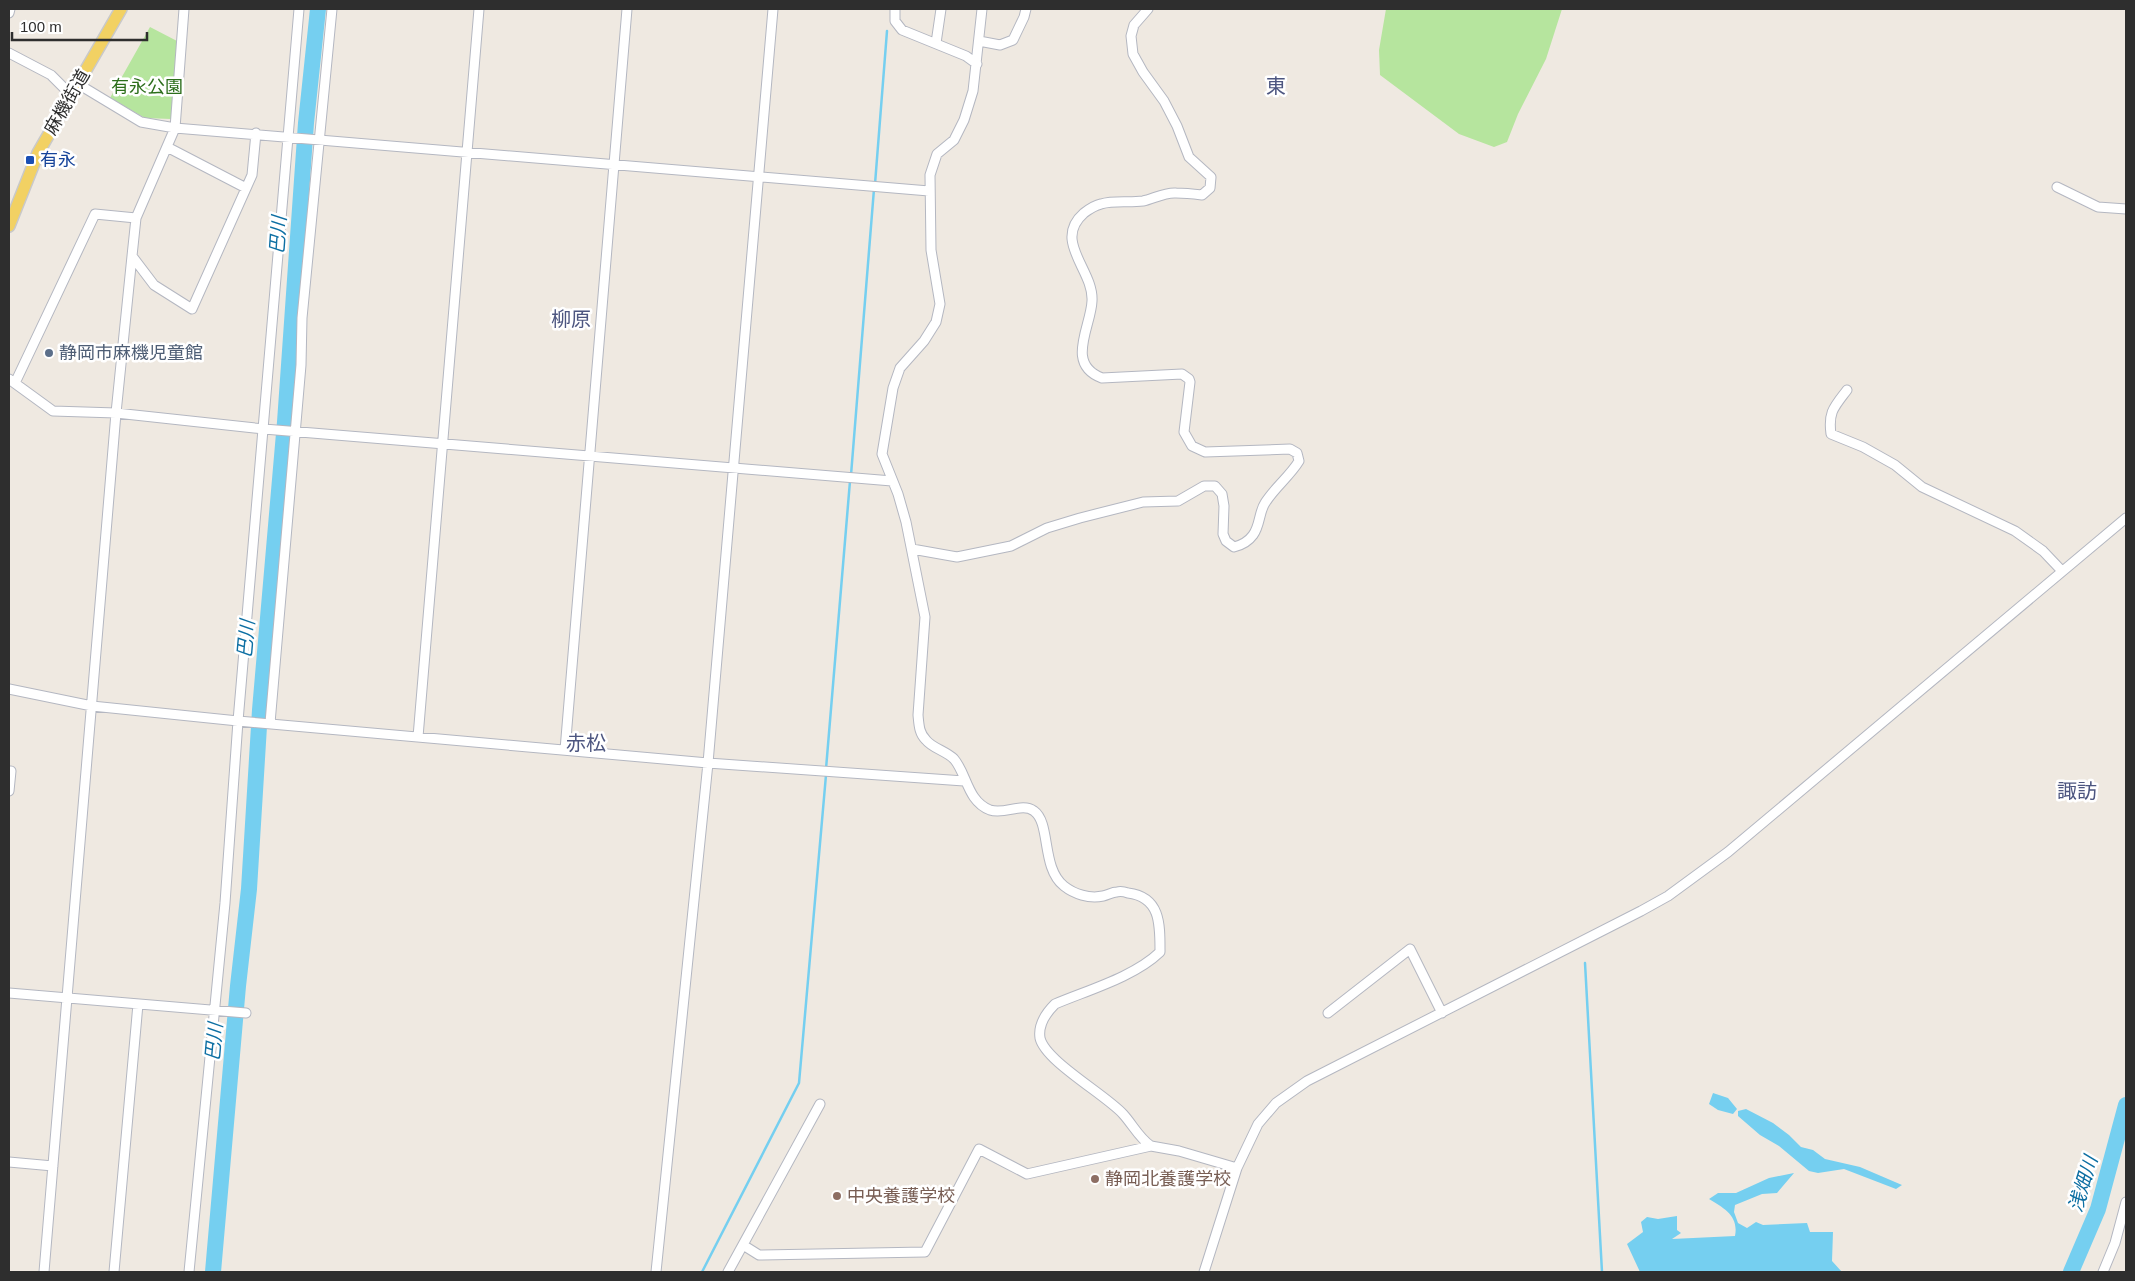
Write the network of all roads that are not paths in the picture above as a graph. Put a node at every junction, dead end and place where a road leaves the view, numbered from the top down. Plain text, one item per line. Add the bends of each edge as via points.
1 (10, 9) edge
2 (121, 9) edge
3 (184, 9) edge
4 (299, 9) edge
5 (332, 9) edge
6 (479, 9) edge
7 (627, 9) edge
8 (773, 9) edge
9 (895, 9) edge
10 (941, 9) edge
11 (982, 9) edge
12 (1026, 9) edge
13 (1148, 9) edge
14 (9, 13) edge
15 (979, 41) junction
16 (936, 43) junction
17 (9, 53) edge
18 (977, 64) junction
19 (78, 84) junction
20 (71, 95) junction
21 (175, 128) junction
22 (256, 133) junction
23 (287, 137) junction
24 (319, 139) junction
25 (167, 147) junction
26 (466, 152) junction
27 (614, 164) junction
28 (758, 176) junction
29 (2058, 187) dead end
30 (246, 188) junction
31 (929, 191) junction
32 (2126, 208) edge
33 (136, 218) junction
34 (9, 226) edge
35 (132, 256) junction
36 (12, 381) edge
37 (1848, 390) dead end
38 (116, 414) junction
39 (264, 429) junction
40 (294, 432) junction
41 (442, 444) junction
42 (589, 456) junction
43 (734, 468) junction
44 (892, 481) junction
45 (2126, 518) edge
46 (912, 549) junction
47 (2062, 571) junction
48 (9, 689) edge
49 (92, 706) junction
50 (238, 721) junction
51 (270, 723) junction
52 (418, 737) junction
53 (565, 750) junction
54 (708, 763) junction
55 (9, 771) edge
56 (964, 781) junction
57 (9, 791) edge
58 (9, 993) edge
59 (68, 998) junction
60 (138, 1004) junction
61 (214, 1010) junction
62 (246, 1013) dead end
63 (1328, 1013) dead end
64 (1442, 1013) junction
65 (820, 1104) dead end
66 (1151, 1146) junction
67 (9, 1162) edge
68 (53, 1166) junction
69 (1238, 1168) junction
70 (2126, 1202) edge
71 (2125, 1218) edge
72 (743, 1245) junction
73 (44, 1272) edge
74 (114, 1272) edge
75 (189, 1272) edge
76 (656, 1272) edge
77 (728, 1272) edge
78 (1204, 1272) edge
79 (2103, 1272) edge

1 - 14 street
2 - 19 main road, 麻機街道
3 - 21 street
4 - 23 street
5 - 24 street
6 - 26 street
7 - 27 street
8 - 28 street
9 - 16 street via 895,21 902,30
10 - 16 street
11 - 15 street
12 - 15 street via 1013,40 1000,45
13 - 46 street via 1134,25 1131,36 1133,54 1178,126 1189,157 1211,176 1210,188 1202,195 1174,192 1142,201 1100,204 1084,213 1073,229 1072,246 1090,285 1092,301 1084,336 1086,368 1102,378 1182,374 1190,382 1184,432 1192,446 1205,452 1290,449 1297,453 1299,461 1263,505 1255,533 1249,541 1234,547 1223,534 1224,506 1219,489 1204,486 1178,501 1142,502 1046,528 1011,546 957,556
15 - 18 street
16 - 18 street
17 - 20 street via 51,75
18 - 31 street via 964,120 954,140 938,154 930,175
19 - 20 main road, 麻機街道
19 - 21 street via 141,122
20 - 34 main road, 麻機街道 via 38,153
21 - 22 street
21 - 25 street
22 - 23 street
22 - 30 street via 252,175
23 - 24 street
23 - 39 street
24 - 26 street
24 - 40 street
25 - 30 street
25 - 33 street
26 - 27 street
26 - 41 street
27 - 28 street
27 - 42 street
28 - 31 street
28 - 43 street
29 - 32 street via 2098,207
30 - 35 street via 192,309 154,285
31 - 44 street via 931,250 940,304 936,322 900,368 890,395 882,454
33 - 35 street
33 - 36 street via 95,214
35 - 38 street
36 - 38 street via 53,411
37 - 47 street via 1829,418 1831,434 1895,465 1922,487 2015,530
38 - 39 street
38 - 49 street
39 - 40 street
39 - 50 street
40 - 41 street
40 - 51 street
41 - 42 street
41 - 52 street
42 - 43 street
42 - 53 street
43 - 44 street
43 - 54 street
44 - 46 street
45 - 47 street
46 - 56 street via 925,617 918,715 920,731 926,742 954,759
47 - 64 street via 1686,884 1632,916
48 - 49 street
49 - 50 street
49 - 59 street
50 - 51 street
50 - 61 street
51 - 52 street
52 - 53 street
53 - 54 street
54 - 56 street
54 - 76 street
55 - 57 street
56 - 66 street via 979,804 989,810 999,812 1025,807 1034,810 1042,819 1053,873 1063,885 1080,896 1101,897 1118,892 1137,894 1149,900 1155,910 1160,925 1160,952 1150,962 1055,1004 1040,1027 1040,1038 1056,1059 1122,1113
58 - 59 street
59 - 60 street
59 - 68 street
60 - 61 street
60 - 74 street
61 - 62 street
61 - 75 street
63 - 64 street via 1410,949
64 - 69 street via 1286,1094 1258,1124
65 - 72 street
66 - 69 street via 1179,1150
66 - 72 street via 1028,1174 980,1149 925,1252 759,1255
67 - 68 street
68 - 73 street
69 - 78 street
70 - 71 street
71 - 79 street
72 - 77 street

